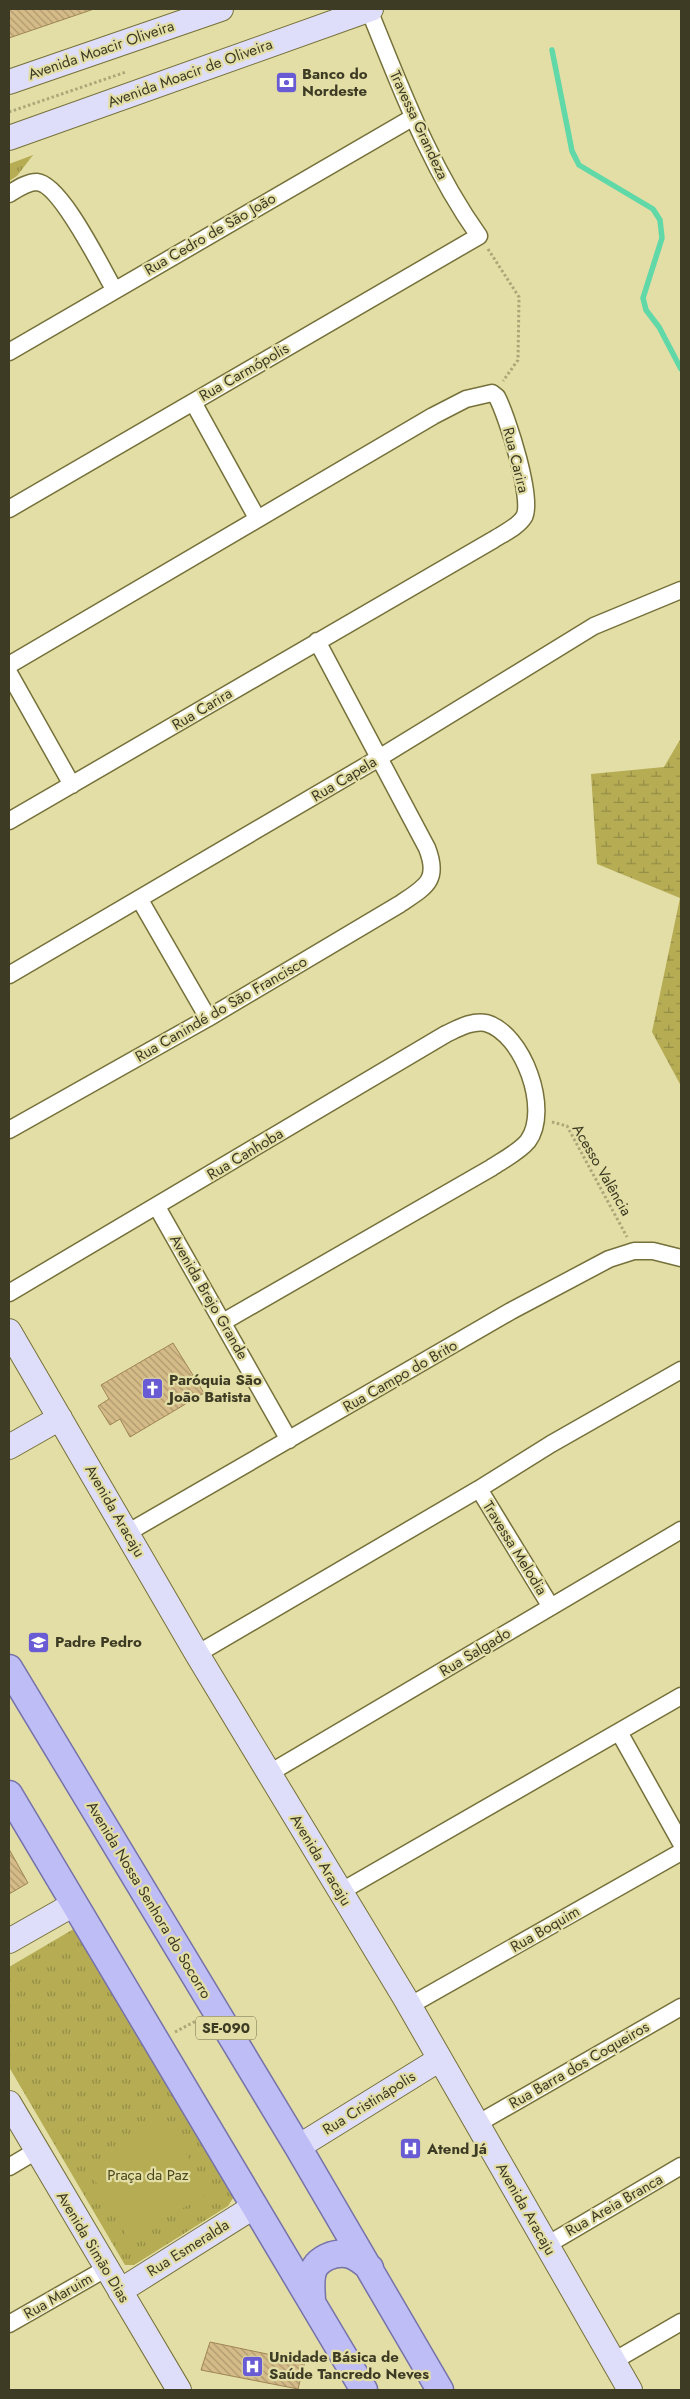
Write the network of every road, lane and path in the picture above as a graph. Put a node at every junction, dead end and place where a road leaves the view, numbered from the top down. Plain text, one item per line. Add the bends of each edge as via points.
1 (370, 9) edge
2 (206, 11) edge
3 (9, 82) edge
4 (412, 118) junction
5 (9, 138) edge
6 (9, 194) edge
7 (479, 236) junction
8 (114, 290) junction
9 (9, 352) edge
10 (494, 394) junction
11 (193, 402) junction
12 (9, 509) edge
13 (257, 518) junction
14 (681, 590) edge
15 (317, 642) junction
16 (9, 666) edge
17 (9, 673) edge
18 (379, 758) junction
19 (72, 785) junction
20 (9, 821) edge
21 (140, 900) junction
22 (9, 975) edge
23 (208, 1018) junction
24 (536, 1118) junction
25 (9, 1130) edge
26 (157, 1207) junction
27 (634, 1251) junction
28 (681, 1258) edge
29 (9, 1293) edge
30 (223, 1322) junction
31 (9, 1331) edge
32 (681, 1370) edge
33 (60, 1418) junction
34 (289, 1440) junction
35 (9, 1447) edge
36 (479, 1490) junction
37 (681, 1530) edge
38 (128, 1533) junction
39 (551, 1607) junction
40 (196, 1654) junction
41 (9, 1668) edge
42 (681, 1696) edge
43 (619, 1732) junction
44 (268, 1774) junction
45 (9, 1794) edge
46 (681, 1843) edge
47 (681, 1852) edge
48 (340, 1892) junction
49 (74, 1904) junction
50 (9, 1941) edge
51 (410, 2006) junction
52 (681, 2007) edge
53 (216, 2010) junction
54 (157, 2042) junction
55 (440, 2058) junction
56 (9, 2103) edge
57 (477, 2124) junction
58 (298, 2147) junction
59 (36, 2151) junction
60 (681, 2166) edge
61 (9, 2167) edge
62 (255, 2206) junction
63 (547, 2245) junction
64 (107, 2268) junction
65 (370, 2268) junction
66 (120, 2291) junction
67 (312, 2302) junction
68 (681, 2322) edge
69 (9, 2324) edge
70 (612, 2362) junction
71 (174, 2389) edge
72 (364, 2390) edge
73 (440, 2390) edge
74 (630, 2390) edge

1 - 4 street, Travessa Grandeza
1 - 5 street, Avenida Moacir de Oliveira
2 - 3 street, Avenida Moacir Oliveira
4 - 7 street, Travessa Grandeza via 438,170
4 - 8 street, Rua Cedro de São João
6 - 8 street via 36,182 48,186 59,197
7 - 10 path via 519,297 518,360
7 - 11 street, Rua Carmópolis
8 - 9 street, Rua Cedro de São João
10 - 13 street via 476,395 455,404
10 - 15 street, Rua Carira via 515,445 526,498 525,517 493,540
11 - 12 street, Rua Carmópolis
11 - 13 street
13 - 16 street
14 - 18 street, Rua Capela via 594,626
15 - 18 street
15 - 19 street, Rua Carira
17 - 19 street
18 - 21 street, Rua Capela
18 - 23 street, Rua Canindé do São Francisco via 427,848 433,869 429,882 400,904
19 - 20 street, Rua Carira
21 - 22 street, Rua Capela
21 - 23 street
23 - 25 street, Rua Canindé do São Francisco
24 - 26 street, Rua Canhoba via 534,1093 520,1054 506,1036 484,1023 461,1027 422,1047
24 - 27 path, Acesso Valência via 567,1126
24 - 30 street via 527,1141 491,1168
26 - 29 street, Rua Canhoba
26 - 30 street, Avenida Brejo Grande
27 - 28 street, Rua Campo do Brito via 653,1251
27 - 34 street, Rua Campo do Brito via 609,1260 511,1311
30 - 34 street, Avenida Brejo Grande
31 - 33 street, Avenida Aracaju
32 - 36 street via 551,1444
33 - 35 street
33 - 38 street, Avenida Aracaju
34 - 38 street, Rua Campo do Brito
36 - 39 street, Travessa Melodia
36 - 40 street
37 - 39 street, Rua Salgado
38 - 40 street, Avenida Aracaju
39 - 44 street, Rua Salgado
40 - 44 street, Avenida Aracaju
41 - 53 main road, Avenida Nossa Senhora do Socorro / SE-090
42 - 43 street
43 - 46 street
43 - 48 street
44 - 48 street, Avenida Aracaju
45 - 49 main road
47 - 51 street, Rua Boquim
48 - 51 street, Avenida Aracaju
49 - 50 street
49 - 54 main road
51 - 55 street, Avenida Aracaju
52 - 57 street, Rua Barra dos Coqueiros
53 - 54 path
53 - 58 main road, Avenida Nossa Senhora do Socorro / SE-090
54 - 62 main road
55 - 57 street, Avenida Aracaju
55 - 58 street, Rua Cristinápolis
56 - 59 street, Avenida Simão Dias
57 - 63 street, Avenida Aracaju
58 - 65 main road, Avenida Nossa Senhora do Socorro / SE-090
59 - 61 street
59 - 64 street, Avenida Simão Dias
60 - 63 street, Rua Areia Branca
62 - 66 street, Rua Esmeralda
62 - 67 main road
63 - 70 street, Avenida Aracaju
64 - 66 street, Avenida Simão Dias
64 - 69 street, Rua Maruim
65 - 67 main road via 350,2253 339,2253 322,2260 312,2273
65 - 73 main road, Avenida Nossa Senhora do Socorro / SE-090
66 - 71 street, Avenida Simão Dias
67 - 72 main road
68 - 70 street
70 - 74 street, Avenida Aracaju

